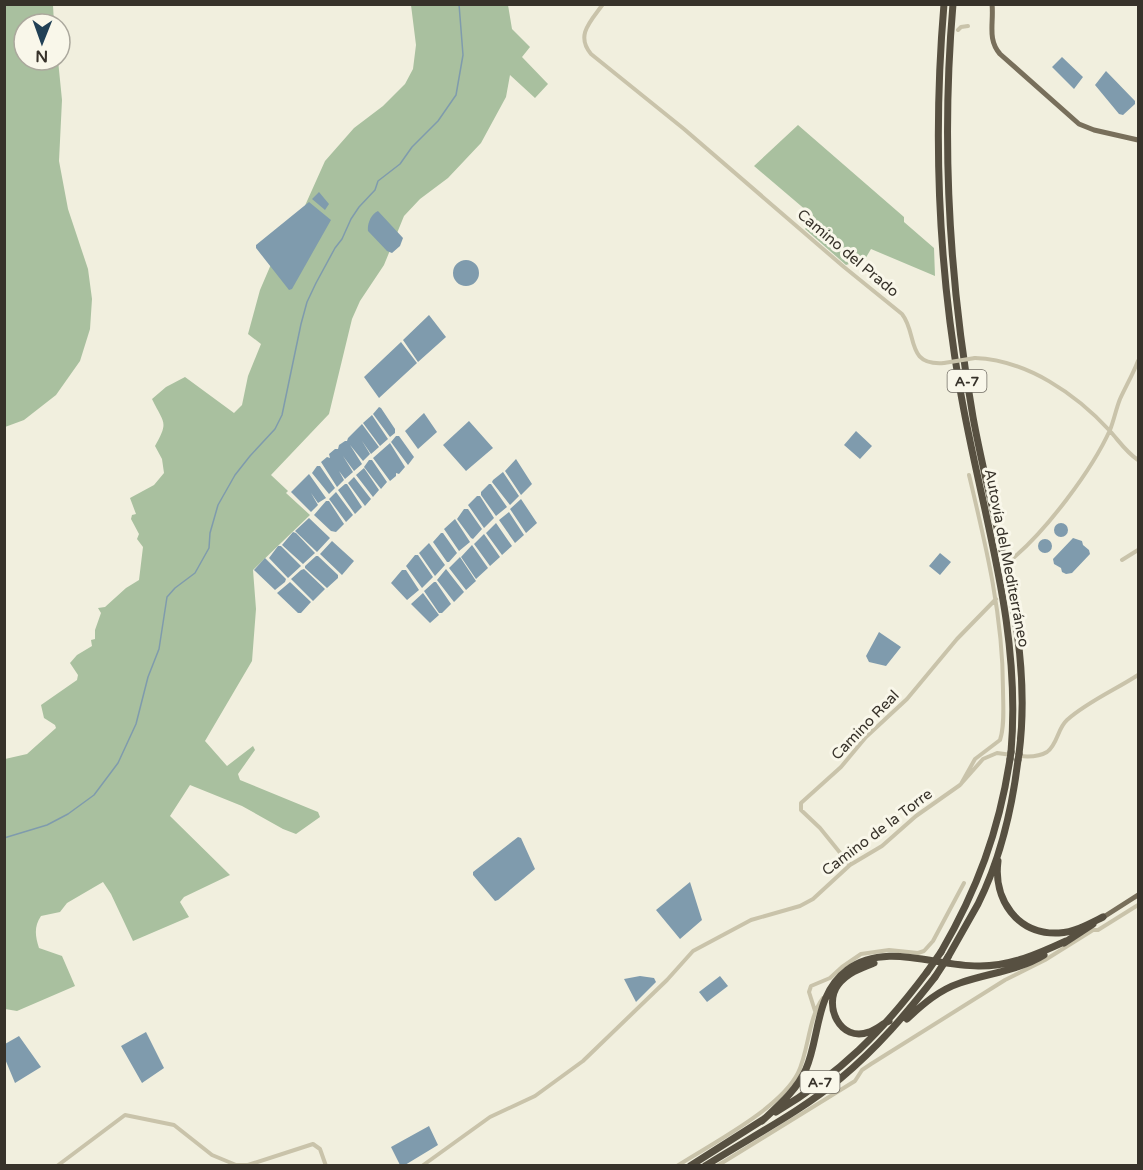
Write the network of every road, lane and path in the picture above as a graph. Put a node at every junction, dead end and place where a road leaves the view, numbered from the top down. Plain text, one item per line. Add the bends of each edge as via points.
1 (603, 4) edge
2 (944, 4) edge
3 (953, 4) edge
4 (992, 4) edge
5 (968, 27) dead end
6 (958, 30) dead end
7 (1138, 140) edge
8 (1138, 361) edge
9 (1109, 431) junction
10 (1138, 460) edge
11 (969, 475) dead end
12 (1138, 550) edge
13 (1012, 559) dead end
14 (1122, 560) dead end
15 (996, 599) junction
16 (1138, 675) edge
17 (1015, 756) junction
18 (960, 785) junction
19 (999, 849) junction
20 (850, 865) junction
21 (964, 883) dead end
22 (1138, 895) edge
23 (1138, 908) edge
24 (1103, 917) junction
25 (1093, 927) junction
26 (1066, 941) junction
27 (1047, 954) junction
28 (824, 998) junction
29 (812, 999) junction
30 (818, 1009) junction
31 (889, 1021) junction
32 (815, 1024) junction
33 (891, 1032) junction
34 (762, 1120) junction
35 (57, 1166) edge
36 (326, 1166) edge
37 (422, 1166) edge
38 (677, 1166) edge
39 (690, 1166) edge
40 (705, 1166) edge
41 (717, 1166) edge

1 - 9 street, Camino del Prado, bridge via 584,36 584,46 591,54 902,314 919,355 930,362 944,363 989,359 1027,370 1073,396
2 - 17 highway, Autovía del Mediterráneo / A-7 via 938,142 943,261 960,391 1008,623
3 - 17 highway, Autovía del Mediterráneo / A-7 via 946,128 950,248 966,375 1016,619 1022,684
4 - 7 main road via 991,35 1000,54 1079,124
5 - 6 street
8 - 9 street
9 - 10 street, Camino del Prado
9 - 13 street via 1063,504
11 - 15 street
12 - 14 street
15 - 18 street via 1003,657 1002,736 975,759
15 - 20 street, Camino Real via 907,699 801,802 801,810
16 - 18 street, Camino de la Torre via 1069,718 1046,752 1029,757 997,753 978,764
17 - 19 highway, Autovía del Mediterráneo / A-7 via 1011,802
17 - 31 highway, Autovía del Mediterráneo / A-7, bridge via 985,865 967,905 941,952
18 - 20 street, Camino de la Torre via 882,846
19 - 24 highway via 997,878 1001,897 1012,915 1026,925 1056,933
19 - 33 highway, Autovía del Mediterráneo / A-7, bridge via 978,902 948,957
20 - 37 street, Camino de la Torre via 800,906 751,920 693,951 583,1061 535,1096 490,1117
21 - 29 street via 924,951 861,954 830,978 811,986
22 - 24 main road
23 - 25 street via 1103,927
24 - 25 main road
25 - 26 highway
25 - 41 street via 871,1064 855,1081
26 - 27 highway
26 - 28 highway via 1022,960 998,965 882,957 848,970
27 - 31 highway via 1020,965 987,971 907,961 876,962 840,982 834,991 832,1006 841,1027 861,1034
27 - 33 highway via 1020,967 940,992
28 - 29 street
28 - 30 highway
29 - 30 street
29 - 30 street
30 - 32 highway
31 - 34 highway, Autovía del Mediterráneo / A-7 via 842,1066
32 - 34 highway via 806,1069 783,1101
32 - 38 street via 800,1070 787,1089 752,1118
33 - 40 highway, Autovía del Mediterráneo / A-7 via 838,1080
34 - 39 highway, Autovía del Mediterráneo / A-7
35 - 36 street via 125,1115 174,1125 212,1155 236,1165 248,1165 309,1145 318,1146

